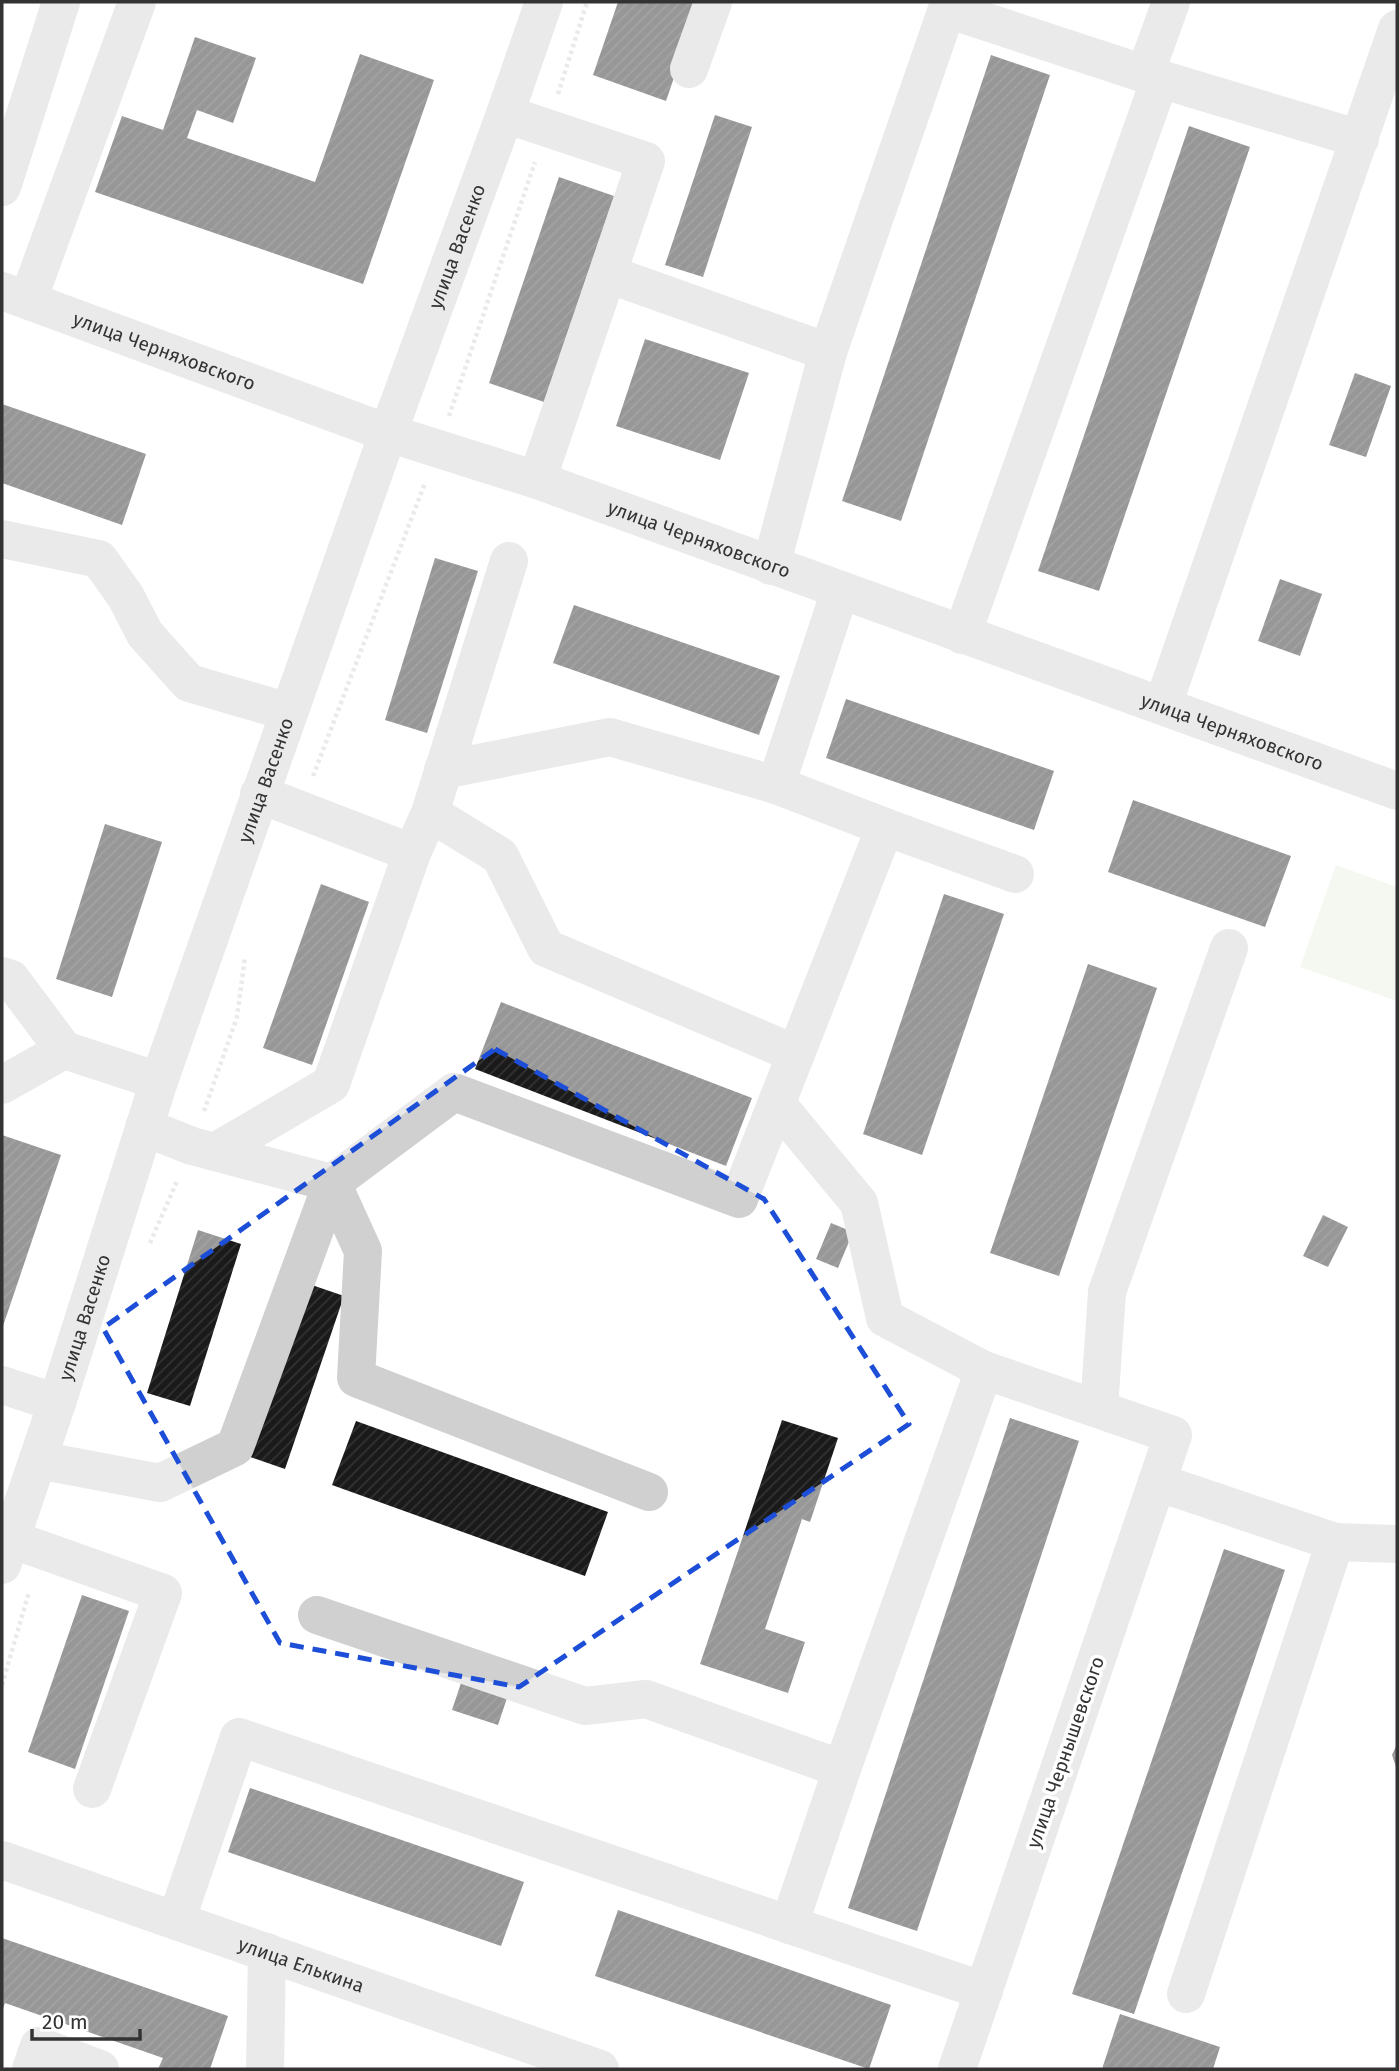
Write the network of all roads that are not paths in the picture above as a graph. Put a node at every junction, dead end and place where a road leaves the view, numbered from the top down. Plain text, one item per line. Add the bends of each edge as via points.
1 (61, 2) edge
2 (137, 2) edge
3 (544, 2) edge
4 (713, 2) edge
5 (1171, 2) edge
6 (1397, 29) edge
7 (690, 69) dead end
8 (1152, 76) junction
9 (505, 114) junction
10 (1360, 139) junction
11 (2, 187) edge
12 (608, 274) junction
13 (15, 295) edge
14 (828, 352) junction
15 (388, 433) junction
16 (537, 480) junction
17 (2, 539) edge
18 (509, 561) dead end
19 (771, 566) junction
20 (840, 591) junction
21 (962, 635) junction
22 (1163, 705) junction
23 (289, 712) junction
24 (443, 770) junction
25 (776, 785) junction
26 (1397, 791) edge
27 (259, 794) junction
28 (430, 813) junction
29 (885, 827) junction
30 (412, 853) junction
31 (1015, 874) dead end
32 (1229, 948) dead end
33 (2, 976) edge
34 (64, 1050) junction
35 (796, 1054) junction
36 (159, 1081) junction
37 (2, 1085) edge
38 (777, 1104) junction
39 (144, 1127) junction
40 (215, 1152) junction
41 (332, 1183) junction
42 (984, 1370) junction
43 (2, 1385) edge
44 (57, 1403) junction
45 (1099, 1409) junction
46 (38, 1460) junction
47 (1157, 1482) junction
48 (649, 1492) dead end
49 (1335, 1542) junction
50 (1397, 1544) edge
51 (6, 1552) edge
52 (317, 1615) dead end
53 (842, 1769) junction
54 (92, 1789) dead end
55 (2, 1860) edge
56 (176, 1921) junction
57 (789, 1925) junction
58 (267, 1952) junction
59 (984, 1992) junction
60 (1186, 1994) dead end
61 (32, 2069) edge
62 (100, 2069) edge
63 (265, 2069) edge
64 (600, 2069) edge
65 (957, 2069) edge

1 - 11 street
2 - 13 street
3 - 9 street, улица Васенко
4 - 7 street
5 - 8 street
6 - 10 street
8 - 10 street
8 - 14 street via 947,9
8 - 21 street
9 - 12 street via 646,161
9 - 15 street, улица Васенко
10 - 22 street
12 - 14 street
12 - 16 street
13 - 15 street, улица Черняховского
14 - 19 street
15 - 16 street, улица Черняховского
15 - 23 street, улица Васенко
16 - 19 street, улица Черняховского
17 - 23 street via 99,559 127,597 145,634 189,683
18 - 24 street
19 - 20 street, улица Черняховского
20 - 21 street, улица Черняховского
20 - 25 street
21 - 22 street, улица Черняховского
22 - 26 street, улица Черняховского
23 - 27 street, улица Васенко
24 - 25 street via 610,737
24 - 28 street
25 - 29 street
27 - 30 street
27 - 36 street, улица Васенко
28 - 30 street
28 - 35 street via 500,856 546,947
29 - 31 street
29 - 35 street
30 - 40 street via 331,1084
32 - 45 street via 1107,1292
33 - 34 street via 11,979
34 - 36 street
34 - 37 street
35 - 38 street
36 - 39 street, улица Васенко
38 - 41 street via 739,1199 454,1092
38 - 42 street via 859,1203 885,1318
39 - 40 street
39 - 44 street, улица Васенко
40 - 41 street
41 - 46 street via 234,1447 160,1483
41 - 48 street via 363,1251 356,1378
42 - 45 street
42 - 53 street
43 - 44 street
44 - 46 street, улица Васенко
45 - 47 street, улица Чернышевского via 1172,1435
46 - 51 street, улица Васенко
47 - 49 street
47 - 59 street, улица Чернышевского
49 - 50 street
49 - 60 street
51 - 54 street via 163,1593
52 - 53 street via 585,1706 646,1699
53 - 57 street
55 - 56 street, улица Елькина
56 - 57 street via 239,1737
56 - 58 street, улица Елькина
57 - 59 street
58 - 63 street
58 - 64 street, улица Елькина
59 - 65 street, улица Чернышевского
61 - 62 street via 39,2046

